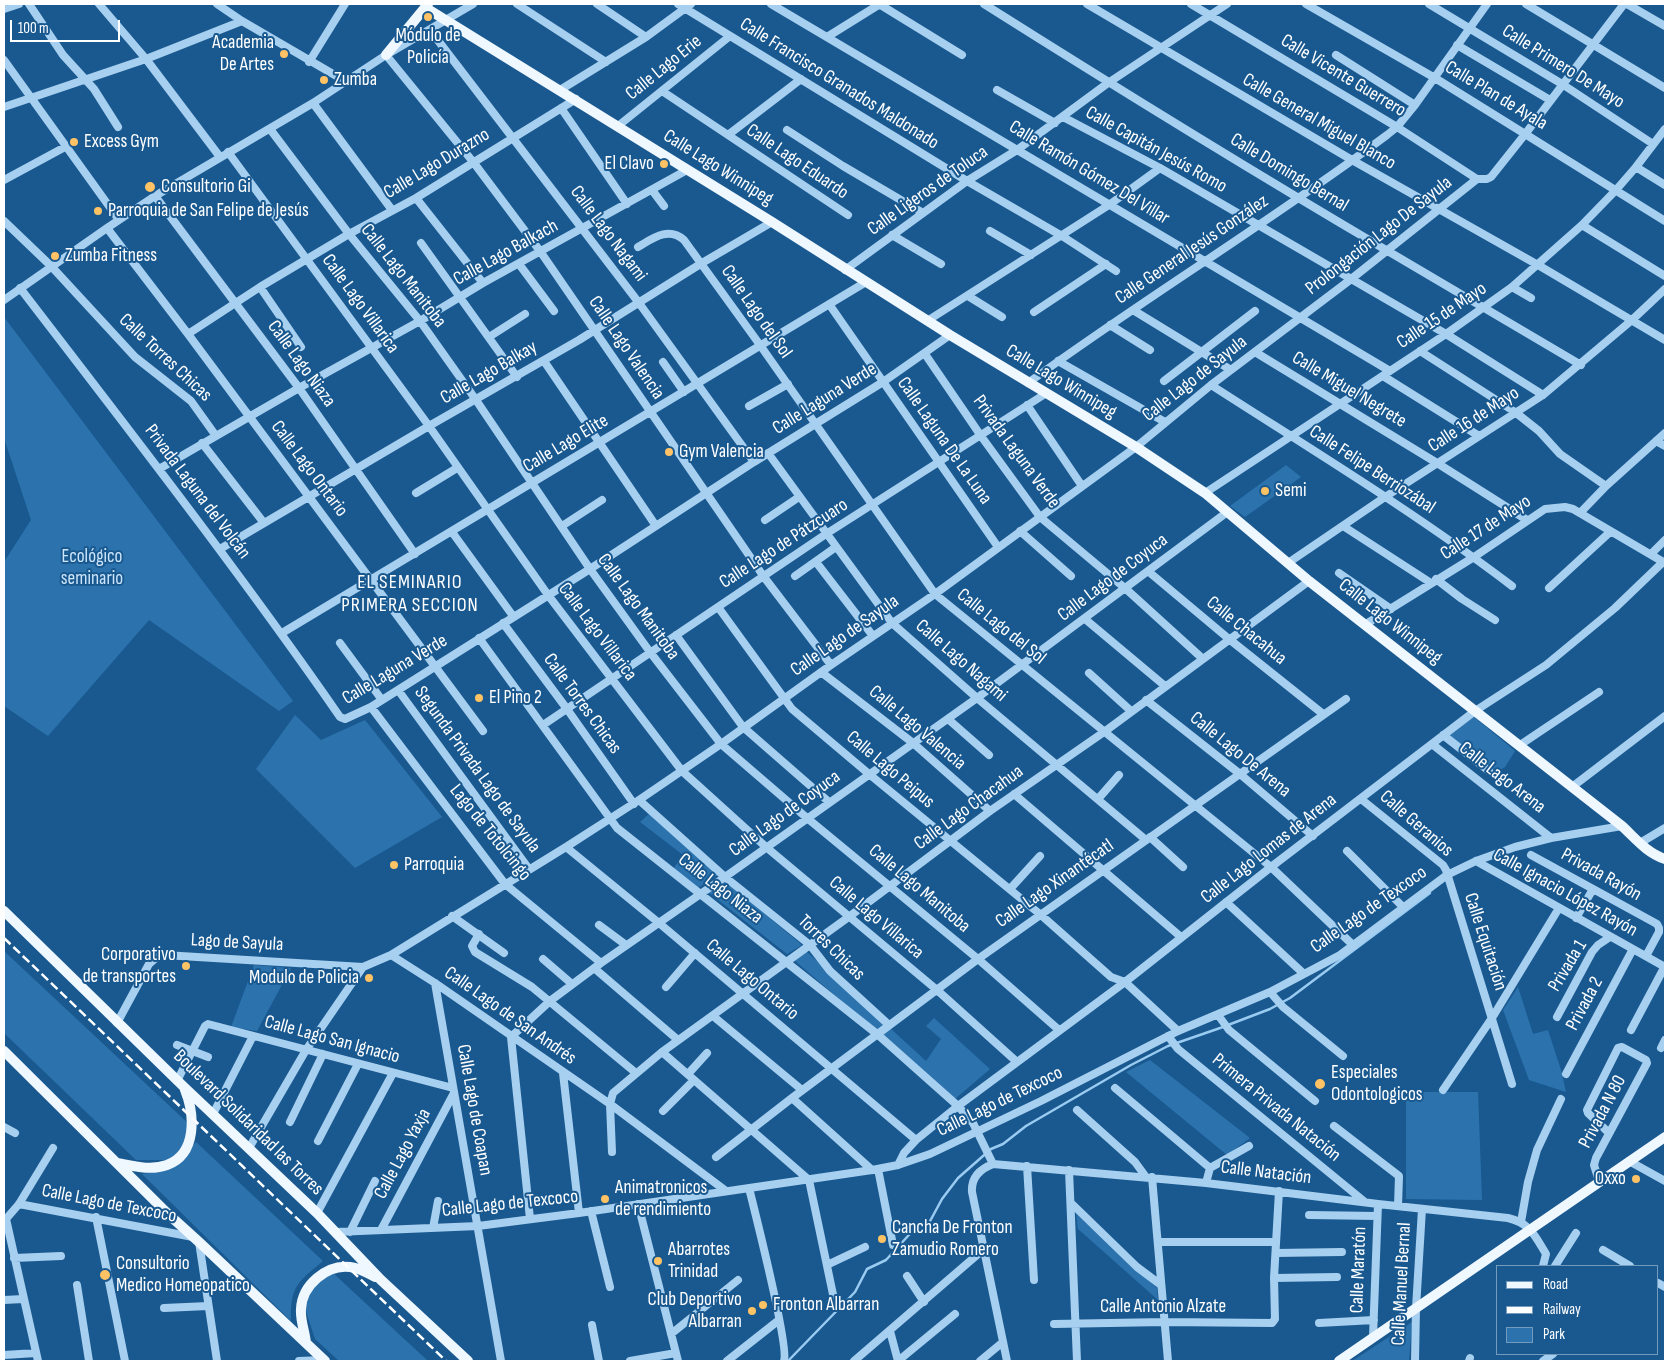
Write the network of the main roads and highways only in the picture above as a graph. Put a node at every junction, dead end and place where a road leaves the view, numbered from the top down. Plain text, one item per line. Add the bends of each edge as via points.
1 (427, 6) edge
2 (386, 55) road end
3 (1665, 859) edge
4 (4, 911) edge
5 (4, 1051) edge
6 (180, 1084) junction
7 (1665, 1137) edge
8 (117, 1163) junction
9 (381, 1280) junction
10 (306, 1344) junction
11 (324, 1361) edge
12 (468, 1361) edge
13 (1339, 1361) edge

1 - 2 main road
1 - 3 main road, Calle Lago Winnipeg via 446,21 1205,493 1309,581 1622,826 1651,853
4 - 6 main road, Boulevard Solidaridad las Torres
5 - 8 main road
6 - 8 main road via 191,1107 192,1121 183,1152 173,1162 160,1167
6 - 9 main road, Boulevard Solidaridad las Torres via 317,1213
7 - 13 main road
8 - 10 main road
9 - 10 main road via 349,1267 333,1269 318,1277 300,1309
9 - 12 main road, Boulevard Solidaridad las Torres
10 - 11 main road

